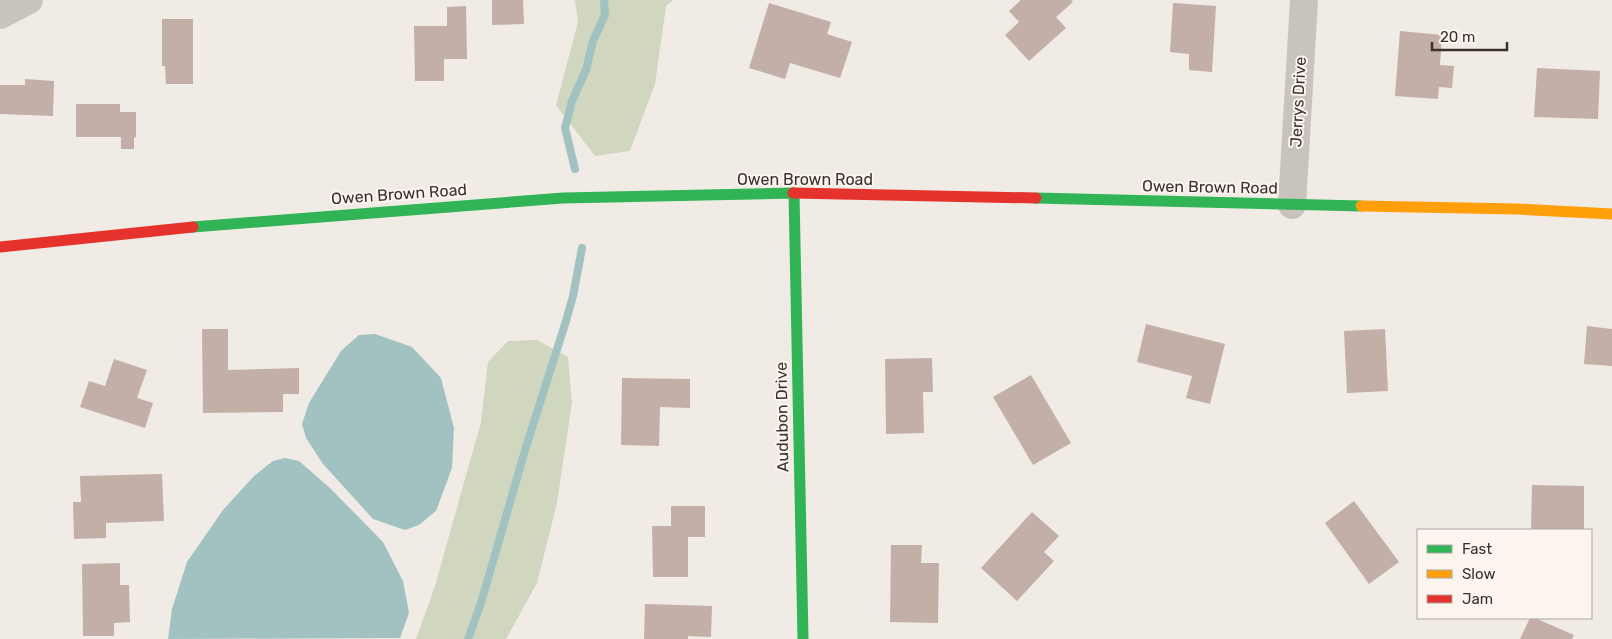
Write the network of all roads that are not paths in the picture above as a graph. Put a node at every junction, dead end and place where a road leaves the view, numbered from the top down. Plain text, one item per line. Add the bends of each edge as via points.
1 (29, 0) edge
2 (1304, 0) edge
3 (0, 15) edge
4 (794, 193) junction
5 (1292, 205) junction
6 (1612, 214) edge
7 (0, 247) edge
8 (803, 639) edge

1 - 3 street
2 - 5 street, Jerrys Drive
4 - 5 street, Owen Brown Road
4 - 7 street, Owen Brown Road via 563,198 201,226
4 - 8 street, Audubon Drive
5 - 6 street, Owen Brown Road

